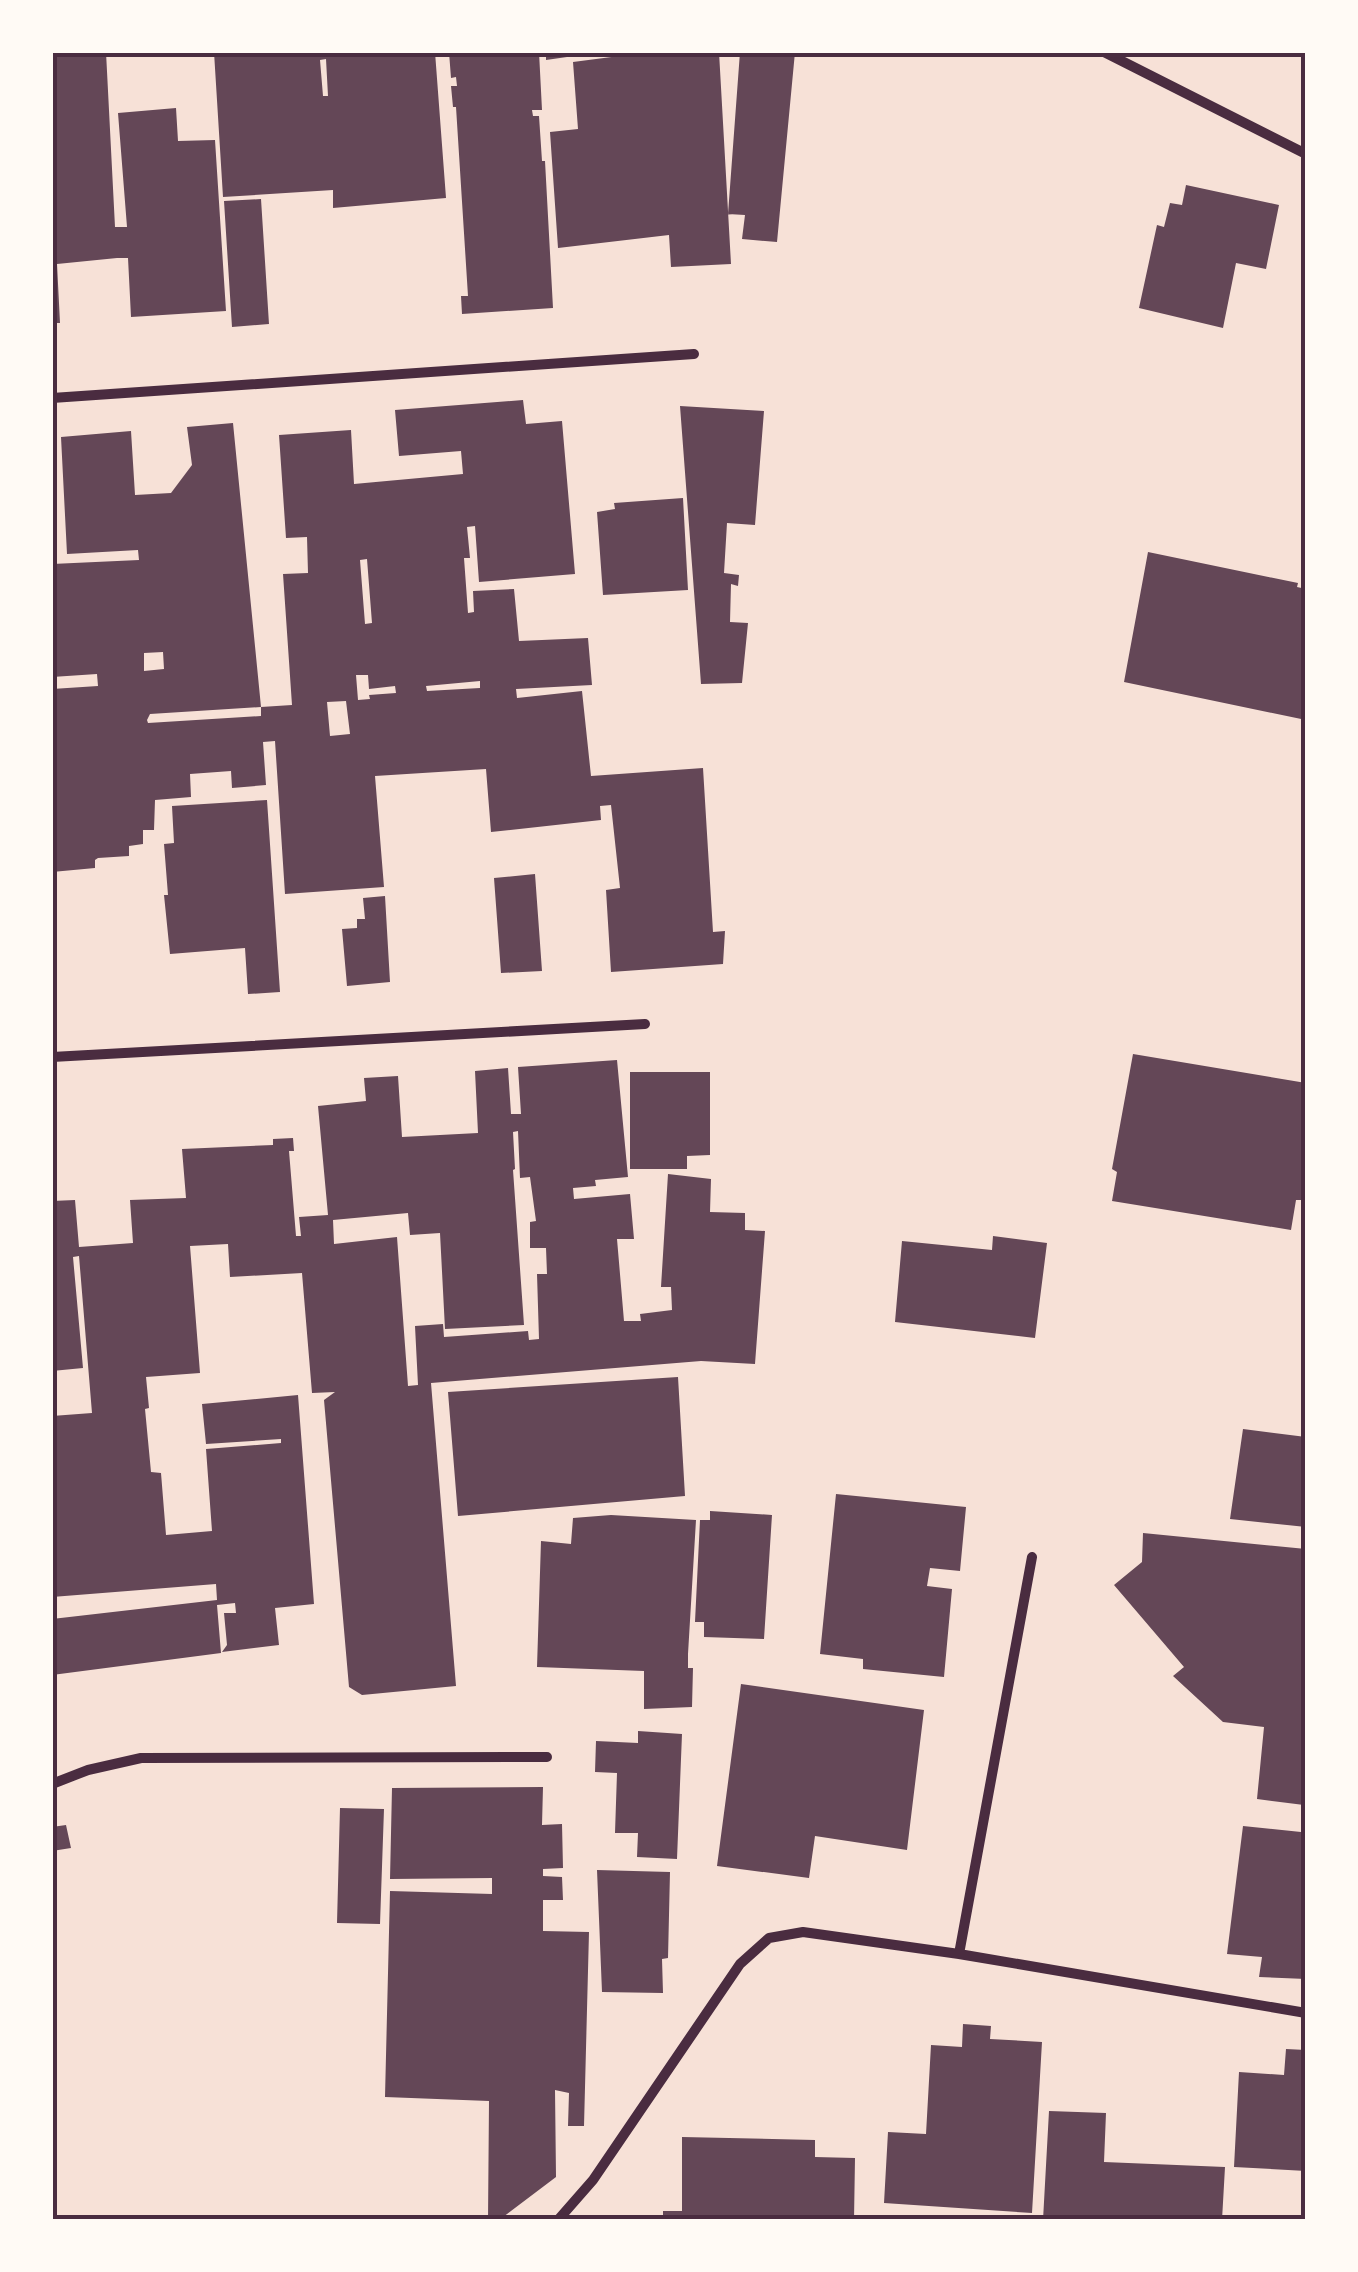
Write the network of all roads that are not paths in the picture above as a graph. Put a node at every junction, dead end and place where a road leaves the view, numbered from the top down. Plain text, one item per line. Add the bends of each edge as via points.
1 (1104, 52) edge
2 (1306, 154) edge
3 (694, 354) dead end
4 (52, 398) edge
5 (646, 1024) dead end
6 (52, 1057) edge
7 (1032, 1558) dead end
8 (547, 1758) dead end
9 (52, 1784) edge
10 (959, 1954) junction
11 (1306, 2013) edge
12 (558, 2220) edge

1 - 2 street
3 - 4 street
5 - 6 street
7 - 10 street
8 - 9 street via 141,1758
10 - 11 street
10 - 12 street via 803,1932 770,1938 740,1964 593,2180

